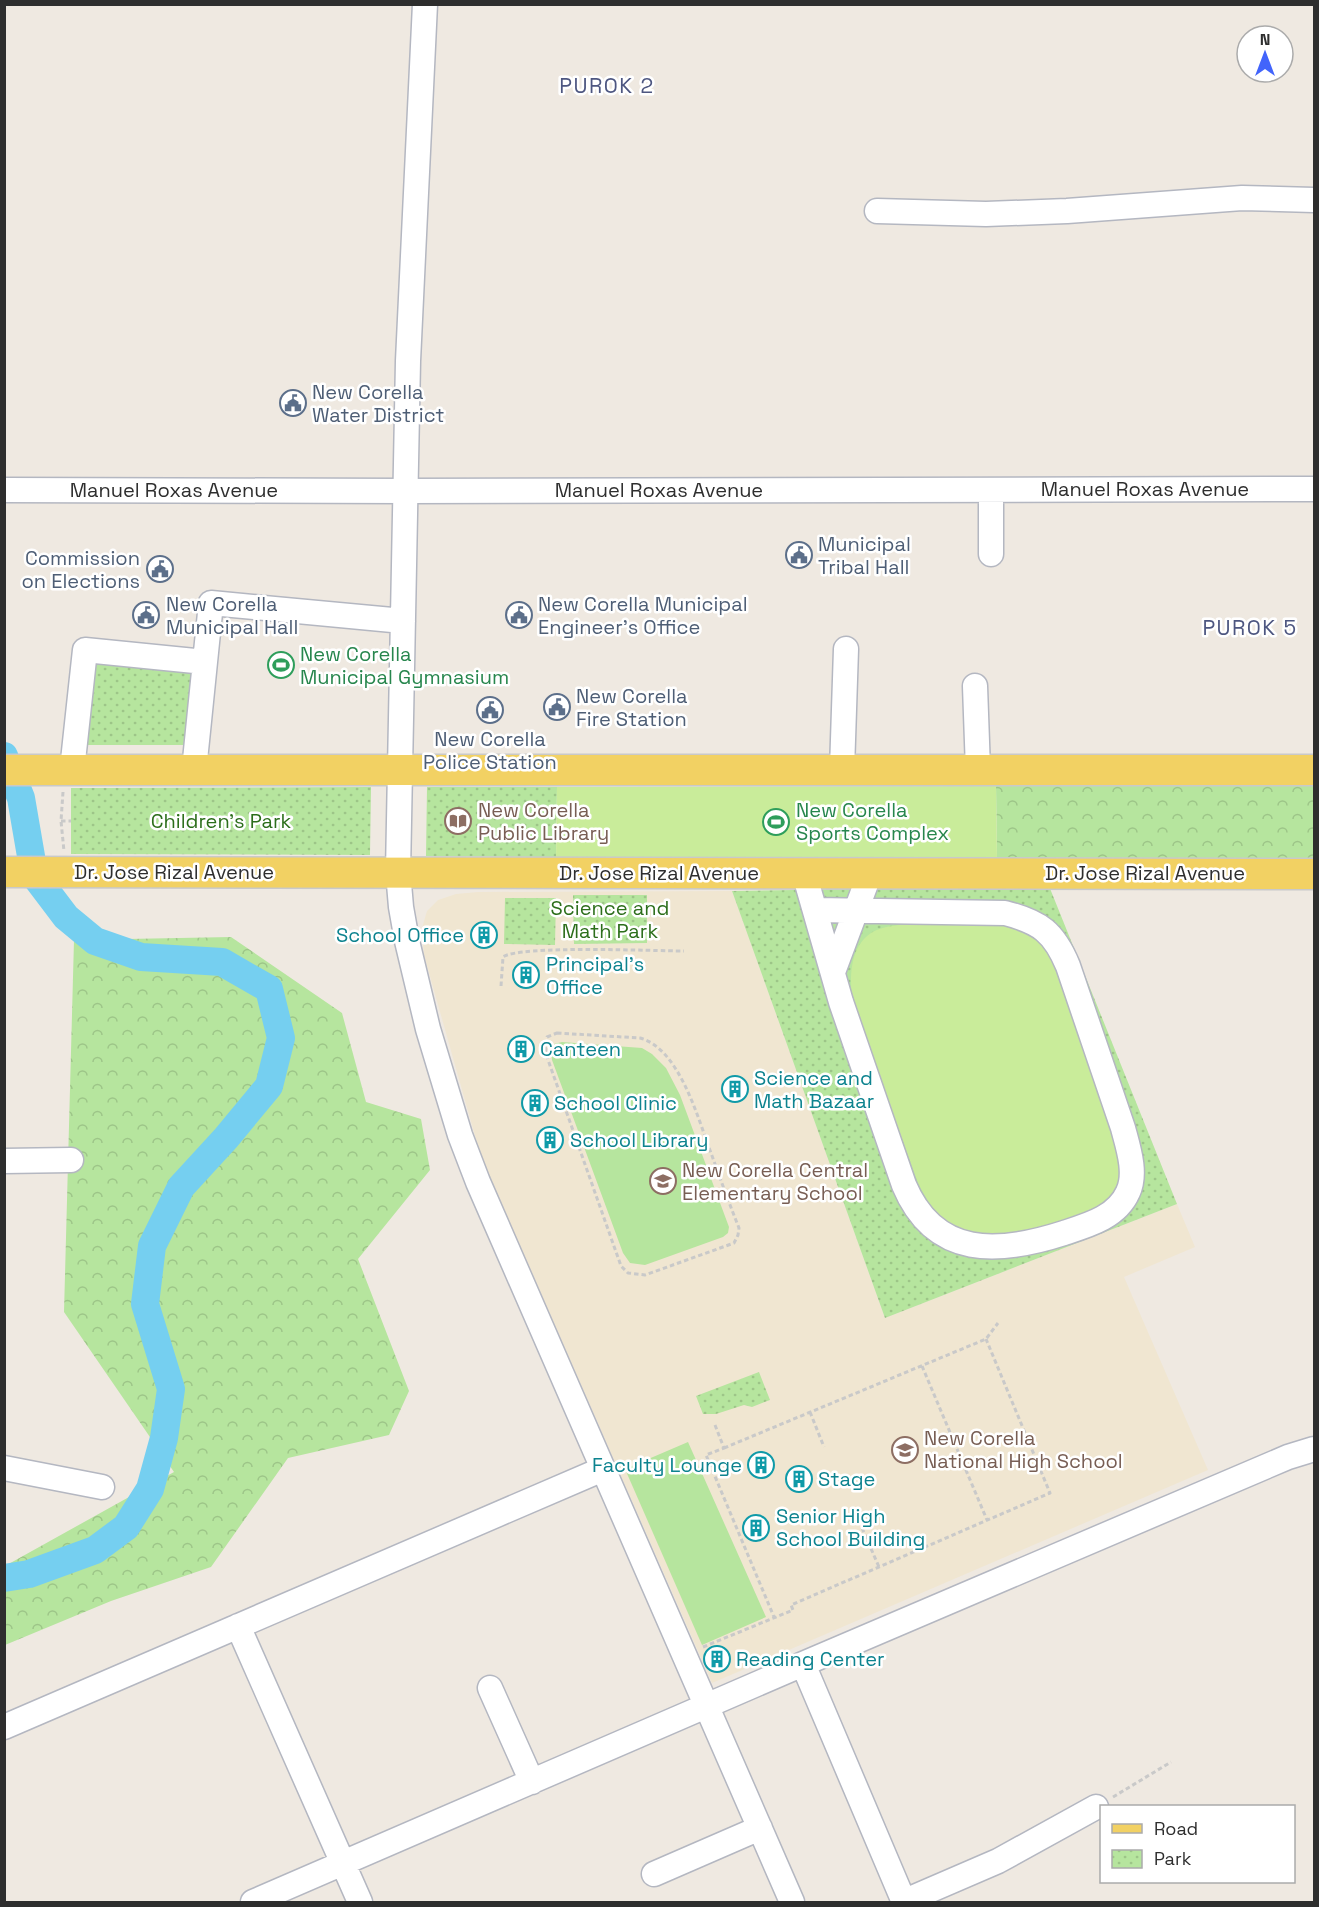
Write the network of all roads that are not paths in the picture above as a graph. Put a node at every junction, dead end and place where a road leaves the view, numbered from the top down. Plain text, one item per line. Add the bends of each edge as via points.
1 (425, 4) edge
2 (1314, 200) edge
3 (877, 211) dead end
4 (1314, 489) edge
5 (4, 490) edge
6 (991, 490) junction
7 (405, 491) junction
8 (991, 554) dead end
9 (403, 621) junction
10 (846, 649) dead end
11 (205, 662) junction
12 (975, 686) dead end
13 (16, 770) edge
14 (70, 770) junction
15 (194, 770) junction
16 (400, 770) junction
17 (842, 770) junction
18 (978, 770) junction
19 (1314, 770) edge
20 (13, 872) edge
21 (398, 872) junction
22 (804, 873) junction
23 (870, 873) junction
24 (1314, 874) edge
25 (815, 910) junction
26 (856, 911) junction
27 (832, 972) junction
28 (71, 1160) dead end
29 (4, 1161) edge
30 (1314, 1449) edge
31 (4, 1468) edge
32 (603, 1469) junction
33 (102, 1487) dead end
34 (238, 1626) junction
35 (803, 1664) junction
36 (490, 1688) dead end
37 (707, 1706) junction
38 (4, 1727) edge
39 (532, 1782) junction
40 (1096, 1807) road end
41 (760, 1828) junction
42 (343, 1864) junction
43 (654, 1874) dead end
44 (254, 1902) edge
45 (360, 1902) edge
46 (792, 1902) edge
47 (903, 1902) edge

1 - 7 street
2 - 3 street via 1242,198 997,213
4 - 6 street, Manuel Roxas Avenue
5 - 7 street, Manuel Roxas Avenue
6 - 7 street, Manuel Roxas Avenue
6 - 8 street
7 - 9 street
9 - 11 street via 212,603
9 - 16 street
10 - 17 street
11 - 14 street via 85,650
11 - 15 street
12 - 18 street
13 - 14 main road
14 - 15 main road
15 - 16 main road
16 - 17 main road
16 - 21 street
17 - 18 main road
18 - 19 main road
20 - 21 main road, Dr. Jose Rizal Avenue
21 - 22 main road, Dr. Jose Rizal Avenue
21 - 32 street via 414,970 460,1135
22 - 23 main road, Dr. Jose Rizal Avenue
22 - 25 street
23 - 24 main road, Dr. Jose Rizal Avenue
23 - 26 street
25 - 26 street
25 - 27 street
26 - 27 street
26 - 27 street via 1005,913 1040,925 1053,937 1068,966 1129,1151 1130,1189 1121,1205 1081,1227 1040,1241 1007,1246 975,1246 952,1239 927,1222 904,1185
28 - 29 street
30 - 35 street
31 - 33 street
32 - 34 street
32 - 37 street
34 - 38 street
34 - 42 street
35 - 37 street
35 - 47 street
36 - 39 street
37 - 39 street
37 - 41 street
39 - 42 street
40 - 47 street via 998,1862
41 - 43 street
41 - 46 street
42 - 44 street
42 - 45 street

